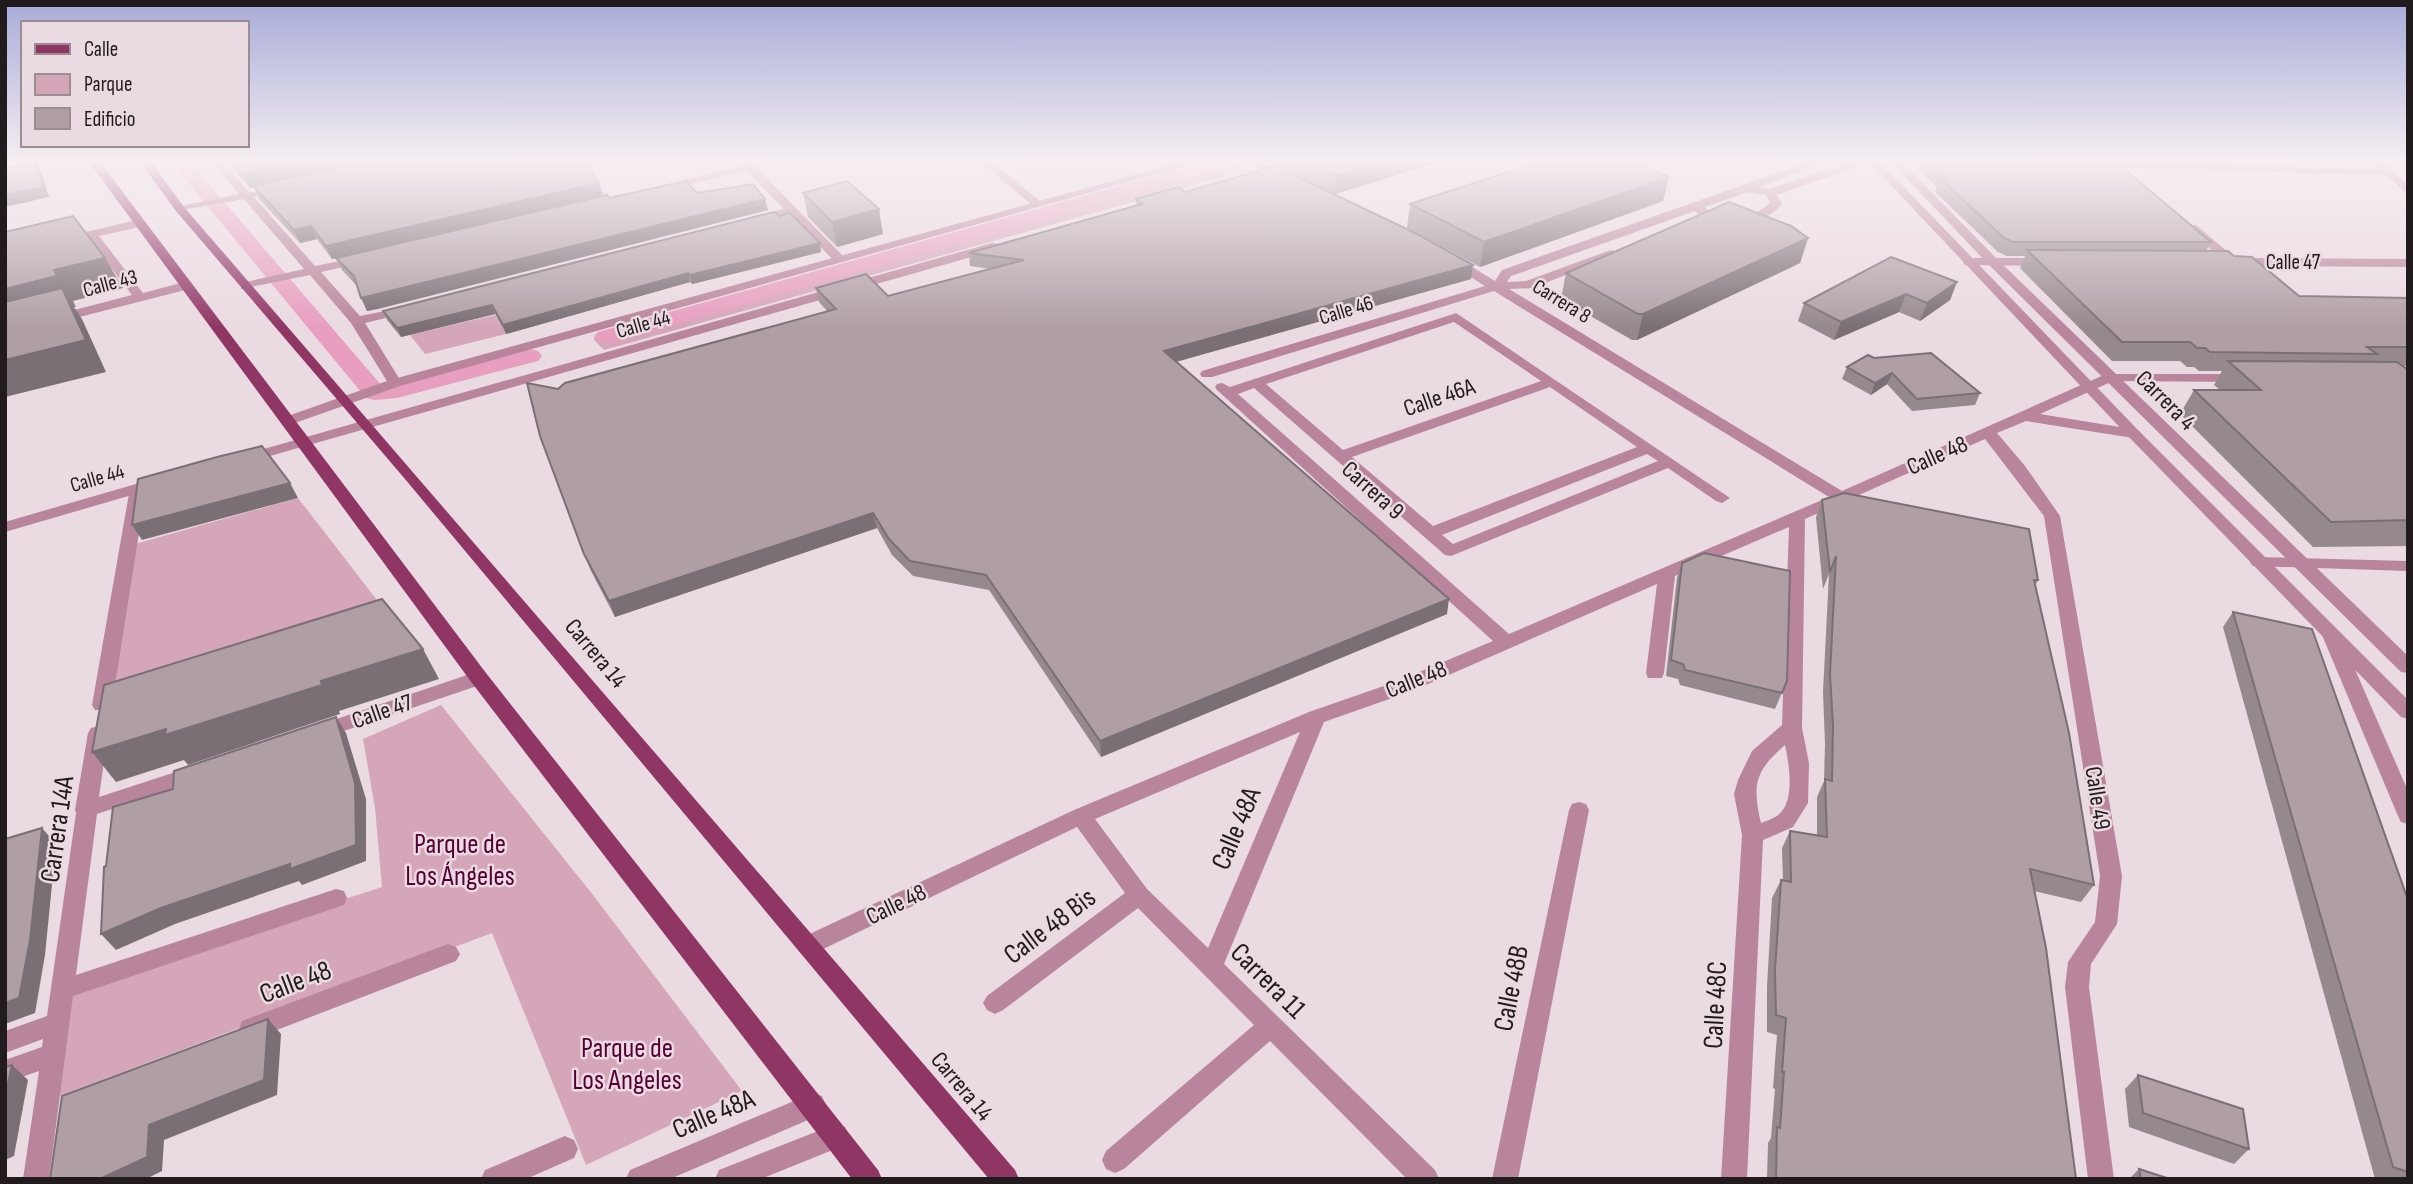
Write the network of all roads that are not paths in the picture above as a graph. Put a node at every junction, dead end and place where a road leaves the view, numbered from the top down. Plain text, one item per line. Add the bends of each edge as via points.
1 (136, 217) edge
2 (187, 217) edge
3 (265, 217) edge
4 (767, 217) edge
5 (798, 217) edge
6 (989, 217) edge
7 (1666, 217) edge
8 (1759, 217) edge
9 (1926, 217) edge
10 (1950, 217) edge
11 (1712, 218) joint
12 (2180, 218) edge
13 (140, 223) junction
14 (1699, 223) edge
15 (739, 224) edge
16 (92, 235) junction
17 (1012, 242) edge
18 (55, 244) edge
19 (1620, 252) edge
20 (1440, 253) edge
21 (379, 255) edge
22 (839, 259) junction
23 (1969, 262) junction
24 (1993, 262) junction
25 (2059, 262) edge
26 (2205, 262) edge
27 (2232, 262) junction
28 (2408, 263) edge
29 (313, 270) junction
30 (184, 286) junction
31 (246, 286) junction
32 (1498, 286) junction
33 (140, 297) junction
34 (423, 304) edge
35 (357, 321) junction
36 (46, 322) edge
37 (589, 329) junction
38 (535, 344) junction
39 (606, 357) junction
40 (1207, 374) joint
41 (538, 376) junction
42 (2110, 377) junction
43 (2259, 378) edge
44 (1552, 382) junction
45 (1256, 383) junction
46 (388, 385) junction
47 (2089, 388) junction
48 (1228, 392) junction
49 (345, 400) junction
50 (2025, 416) junction
51 (286, 421) junction
52 (368, 425) junction
53 (1988, 432) junction
54 (2133, 433) junction
55 (303, 443) junction
56 (1648, 447) junction
57 (1341, 456) junction
58 (1670, 462) junction
59 (228, 464) edge
60 (177, 477) edge
61 (138, 488) junction
62 (1840, 497) junction
63 (1722, 498) dead end
64 (1797, 517) junction
65 (5, 527) edge
66 (1431, 533) junction
67 (2299, 561) junction
68 (2259, 562) junction
69 (2408, 566) edge
70 (1667, 571) junction
71 (2331, 635) junction
72 (1506, 642) junction
73 (2408, 667) edge
74 (1654, 673) dead end
75 (479, 678) junction
76 (2408, 712) edge
77 (1316, 717) junction
78 (1792, 728) junction
79 (304, 737) edge
80 (214, 767) edge
81 (85, 810) junction
82 (1579, 810) dead end
83 (1081, 816) junction
84 (2408, 816) edge
85 (1753, 835) junction
86 (1139, 895) junction
87 (336, 898) dead end
88 (809, 945) junction
89 (448, 954) dead end
90 (1212, 965) junction
91 (64, 989) junction
92 (995, 1003) dead end
93 (58, 1023) junction
94 (1272, 1025) junction
95 (228, 1038) edge
96 (5, 1042) edge
97 (54, 1054) junction
98 (5, 1072) edge
99 (72, 1098) edge
100 (813, 1105) junction
101 (47, 1108) junction
102 (836, 1136) junction
103 (565, 1149) dead end
104 (1115, 1160) dead end
105 (36, 1179) edge
106 (494, 1179) edge
107 (639, 1179) edge
108 (728, 1179) edge
109 (869, 1179) edge
110 (1006, 1179) edge
111 (1425, 1179) edge
112 (1505, 1179) edge
113 (1734, 1179) edge
114 (2101, 1179) edge

1 - 13 main road
2 - 31 main road, Carrera 14
3 - 29 street
4 - 15 street
5 - 22 street
6 - 22 street, Calle 44
7 - 32 street, Calle 46 via 1506,273
8 - 11 street
9 - 23 street
10 - 24 street, Carrera 4
11 - 14 street
12 - 27 street
13 - 16 street
13 - 30 main road
16 - 18 street
16 - 33 street
17 - 39 street, Calle 44
19 - 32 street, Calle 46 via 1528,285
20 - 32 street, Carrera 8
21 - 29 street
22 - 37 street, Calle 44
23 - 24 street
23 - 47 street
24 - 25 street
24 - 42 street, Carrera 4
26 - 27 street, Calle 47
27 - 28 street, Calle 47
29 - 31 street
29 - 35 street
30 - 33 street, Calle 43
30 - 51 main road
31 - 49 main road, Carrera 14
32 - 40 street, Calle 46
32 - 62 street, Carrera 8
33 - 36 street, Calle 43
34 - 35 street
35 - 46 street
37 - 38 street, Calle 44
37 - 39 street via 580,340 581,347
38 - 41 street via 552,356
38 - 46 street, Calle 44
39 - 41 street, Calle 44
40 - 48 street, Carrera 9
41 - 52 street, Calle 44
42 - 43 street, Calle 48
42 - 47 street, Calle 48
42 - 67 street, Carrera 4
44 - 45 street via 1456,317
44 - 56 street
44 - 57 street, Calle 46A
45 - 48 street
45 - 57 street, Carrera 9
46 - 49 street, Calle 44
47 - 50 street, Calle 48
47 - 54 street
48 - 72 street, Carrera 9
49 - 51 street, Calle 44
49 - 52 main road, Carrera 14
50 - 53 street, Calle 48
50 - 54 street
51 - 55 main road
52 - 55 street, Calle 44
52 - 88 main road, Carrera 14
53 - 62 street, Calle 48
53 - 114 street, Calle 49 via 2052,516 2111,876 2106,924 2080,962 2077,987
54 - 68 street
55 - 59 street, Calle 44
55 - 75 main road
56 - 58 street
56 - 66 street
57 - 66 street, Carrera 9
58 - 63 street
58 - 66 street, Carrera 9 via 1451,551
60 - 61 street, Calle 44
61 - 65 street, Calle 44
61 - 81 street, Carrera 14A
62 - 64 street, Calle 48
64 - 70 street, Calle 48
64 - 78 street
67 - 68 street
67 - 69 street
67 - 73 street, Carrera 4
68 - 71 street
70 - 72 street, Calle 48
70 - 74 street
71 - 76 street
71 - 84 street
72 - 77 street, Calle 48 via 1405,686
75 - 79 street, Calle 47
75 - 100 main road
77 - 83 street, Calle 48
77 - 90 street, Calle 48A
78 - 85 street, Calle 48C via 1759,756 1748,780 1744,794
78 - 85 street via 1799,763 1798,803 1786,821
80 - 81 street
81 - 91 street, Carrera 14A
82 - 112 street, Calle 48B
83 - 86 street, Carrera 11
83 - 88 street, Calle 48
85 - 113 street, Calle 48C
86 - 90 street, Carrera 11
86 - 92 street, Calle 48 Bis
87 - 91 street
88 - 110 main road, Carrera 14
89 - 95 street, Calle 48
90 - 94 street, Carrera 11
91 - 93 street, Carrera 14A
93 - 96 street
93 - 97 street, Carrera 14A
94 - 104 street
94 - 111 street, Carrera 11
97 - 98 street
97 - 101 street, Carrera 14A
99 - 101 street
100 - 102 main road
100 - 107 street, Calle 48A
101 - 105 street, Carrera 14A
102 - 108 street
102 - 109 main road
103 - 106 street

